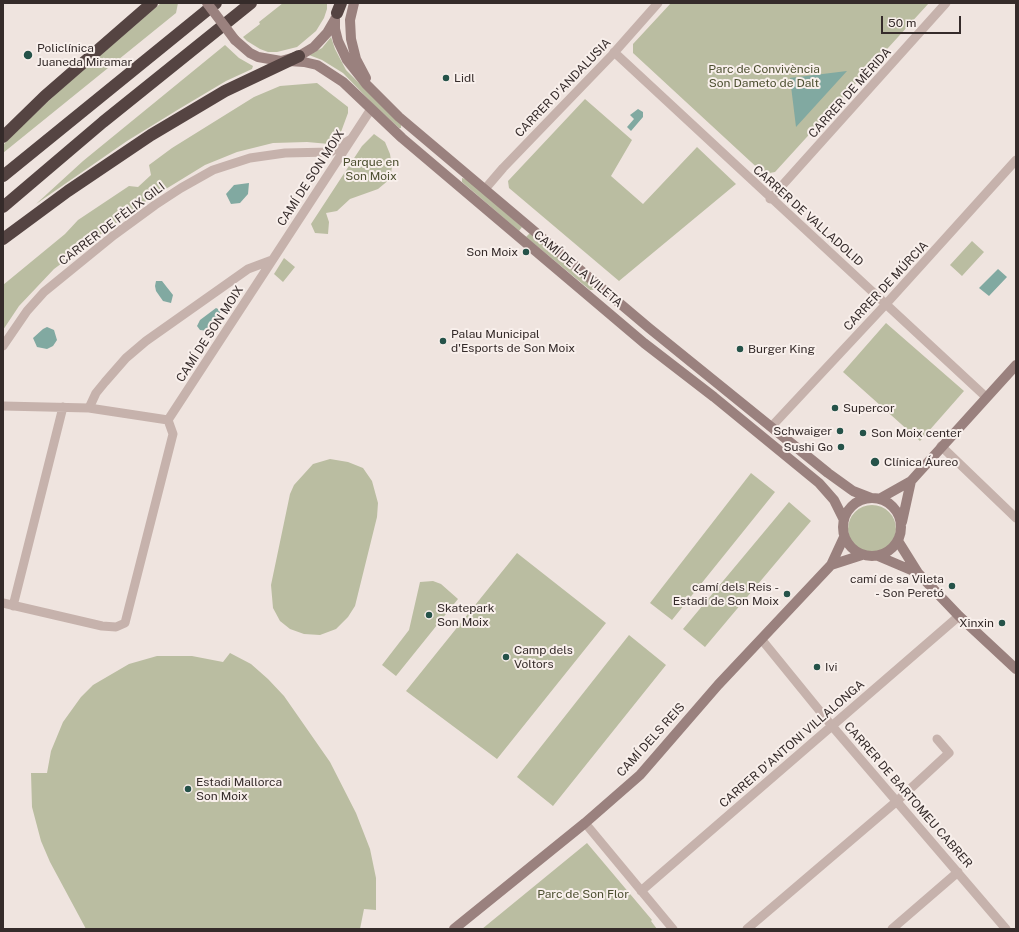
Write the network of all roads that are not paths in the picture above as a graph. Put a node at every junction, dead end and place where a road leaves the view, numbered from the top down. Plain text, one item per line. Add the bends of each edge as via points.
1 (144, 3) edge
2 (152, 3) edge
3 (207, 3) edge
4 (216, 3) edge
5 (251, 3) edge
6 (354, 3) edge
7 (658, 3) edge
8 (946, 3) edge
9 (337, 10) edge
10 (614, 52) junction
11 (91, 54) junction
12 (290, 60) junction
13 (374, 92) junction
14 (371, 109) junction
15 (3, 137) edge
16 (351, 139) junction
17 (1016, 160) edge
18 (3, 176) edge
19 (485, 189) junction
20 (770, 199) junction
21 (3, 207) edge
22 (3, 239) edge
23 (272, 260) junction
24 (886, 304) junction
25 (3, 346) edge
26 (1016, 365) edge
27 (986, 397) junction
28 (3, 406) edge
29 (63, 407) junction
30 (89, 408) junction
31 (168, 420) junction
32 (772, 426) junction
33 (941, 446) junction
34 (911, 481) junction
35 (875, 498) junction
36 (1016, 518) edge
37 (844, 520) junction
38 (902, 523) junction
39 (844, 537) junction
40 (898, 541) junction
41 (862, 555) junction
42 (878, 556) junction
43 (831, 565) junction
44 (918, 573) junction
45 (3, 604) edge
46 (13, 606) junction
47 (959, 616) junction
48 (762, 640) junction
49 (1016, 669) edge
50 (832, 726) junction
51 (938, 739) dead end
52 (897, 801) junction
53 (585, 823) junction
54 (958, 872) junction
55 (641, 891) junction
56 (454, 929) edge
57 (673, 929) edge
58 (747, 929) edge
59 (892, 929) edge
60 (1006, 929) edge

1 - 11 street via 109,33
2 - 11 highway
3 - 12 street, CAMÍ DE LA VILETA, bridge via 235,40 250,53 258,57
4 - 18 highway
5 - 21 highway via 103,122
6 - 13 street via 350,26 352,46 356,59
7 - 10 street, CARRER D'ANDALUSIA
8 - 20 street, CARRER DE MÈRIDA
9 - 12 street via 320,42
9 - 13 street, CAMÍ DE LA VILETA via 335,29 342,52 353,69
10 - 19 street, CARRER D'ANDALUSIA
10 - 20 street, CARRER DE VALLADOLID
11 - 15 highway
12 - 14 street, CAMÍ DE LA VILETA via 324,69 343,82
12 - 22 highway via 225,91 151,135
13 - 19 street, CAMÍ DE LA VILETA via 399,117
14 - 16 street, CAMÍ DE SON MOIX
14 - 37 street, CAMÍ DE LA VILETA via 644,343 819,483 834,500
16 - 23 street, CAMÍ DE SON MOIX
16 - 25 street, CARRER DE FÈLIX GILI via 331,152 285,153 250,158 213,170 181,188 114,235 44,292 27,311
17 - 24 street, CARRER DE MÚRCIA
19 - 32 street, CAMÍ DE LA VILETA via 649,328
20 - 24 street, CARRER DE VALLADOLID
23 - 30 street via 248,269 146,341 126,358 105,382
23 - 31 street, CAMÍ DE SON MOIX
24 - 27 street, CARRER DE VALLADOLID
24 - 32 street, CARRER DE MÚRCIA
26 - 27 street
27 - 33 street
28 - 29 street
29 - 30 street
29 - 46 street
30 - 31 street
31 - 46 street via 173,434 125,623 102,626
32 - 35 street, CAMÍ DE LA VILETA via 853,491
33 - 34 street
33 - 36 street
34 - 35 street
34 - 38 street
35 - 37 street via 856,503
35 - 38 street via 894,507
37 - 39 street
38 - 40 street
39 - 41 street via 851,547
39 - 43 street, CAMÍ DELS REIS
40 - 42 street via 893,548
40 - 44 street
41 - 42 street
41 - 43 street, CAMÍ DELS REIS
42 - 44 street
43 - 48 street, CAMÍ DELS REIS
44 - 47 street
45 - 46 street
47 - 49 street
47 - 50 street, CARRER D'ANTONI VILLALONGA
48 - 50 street, CARRER DE BARTOMEU CABRER
48 - 53 street, CAMÍ DELS REIS via 718,685 640,775
50 - 52 street, CARRER DE BARTOMEU CABRER
50 - 55 street, CARRER D'ANTONI VILLALONGA
51 - 52 street via 949,753
52 - 54 street, CARRER DE BARTOMEU CABRER
52 - 58 street
53 - 55 street
53 - 56 street, CAMÍ DELS REIS
54 - 59 street
54 - 60 street, CARRER DE BARTOMEU CABRER
55 - 57 street

